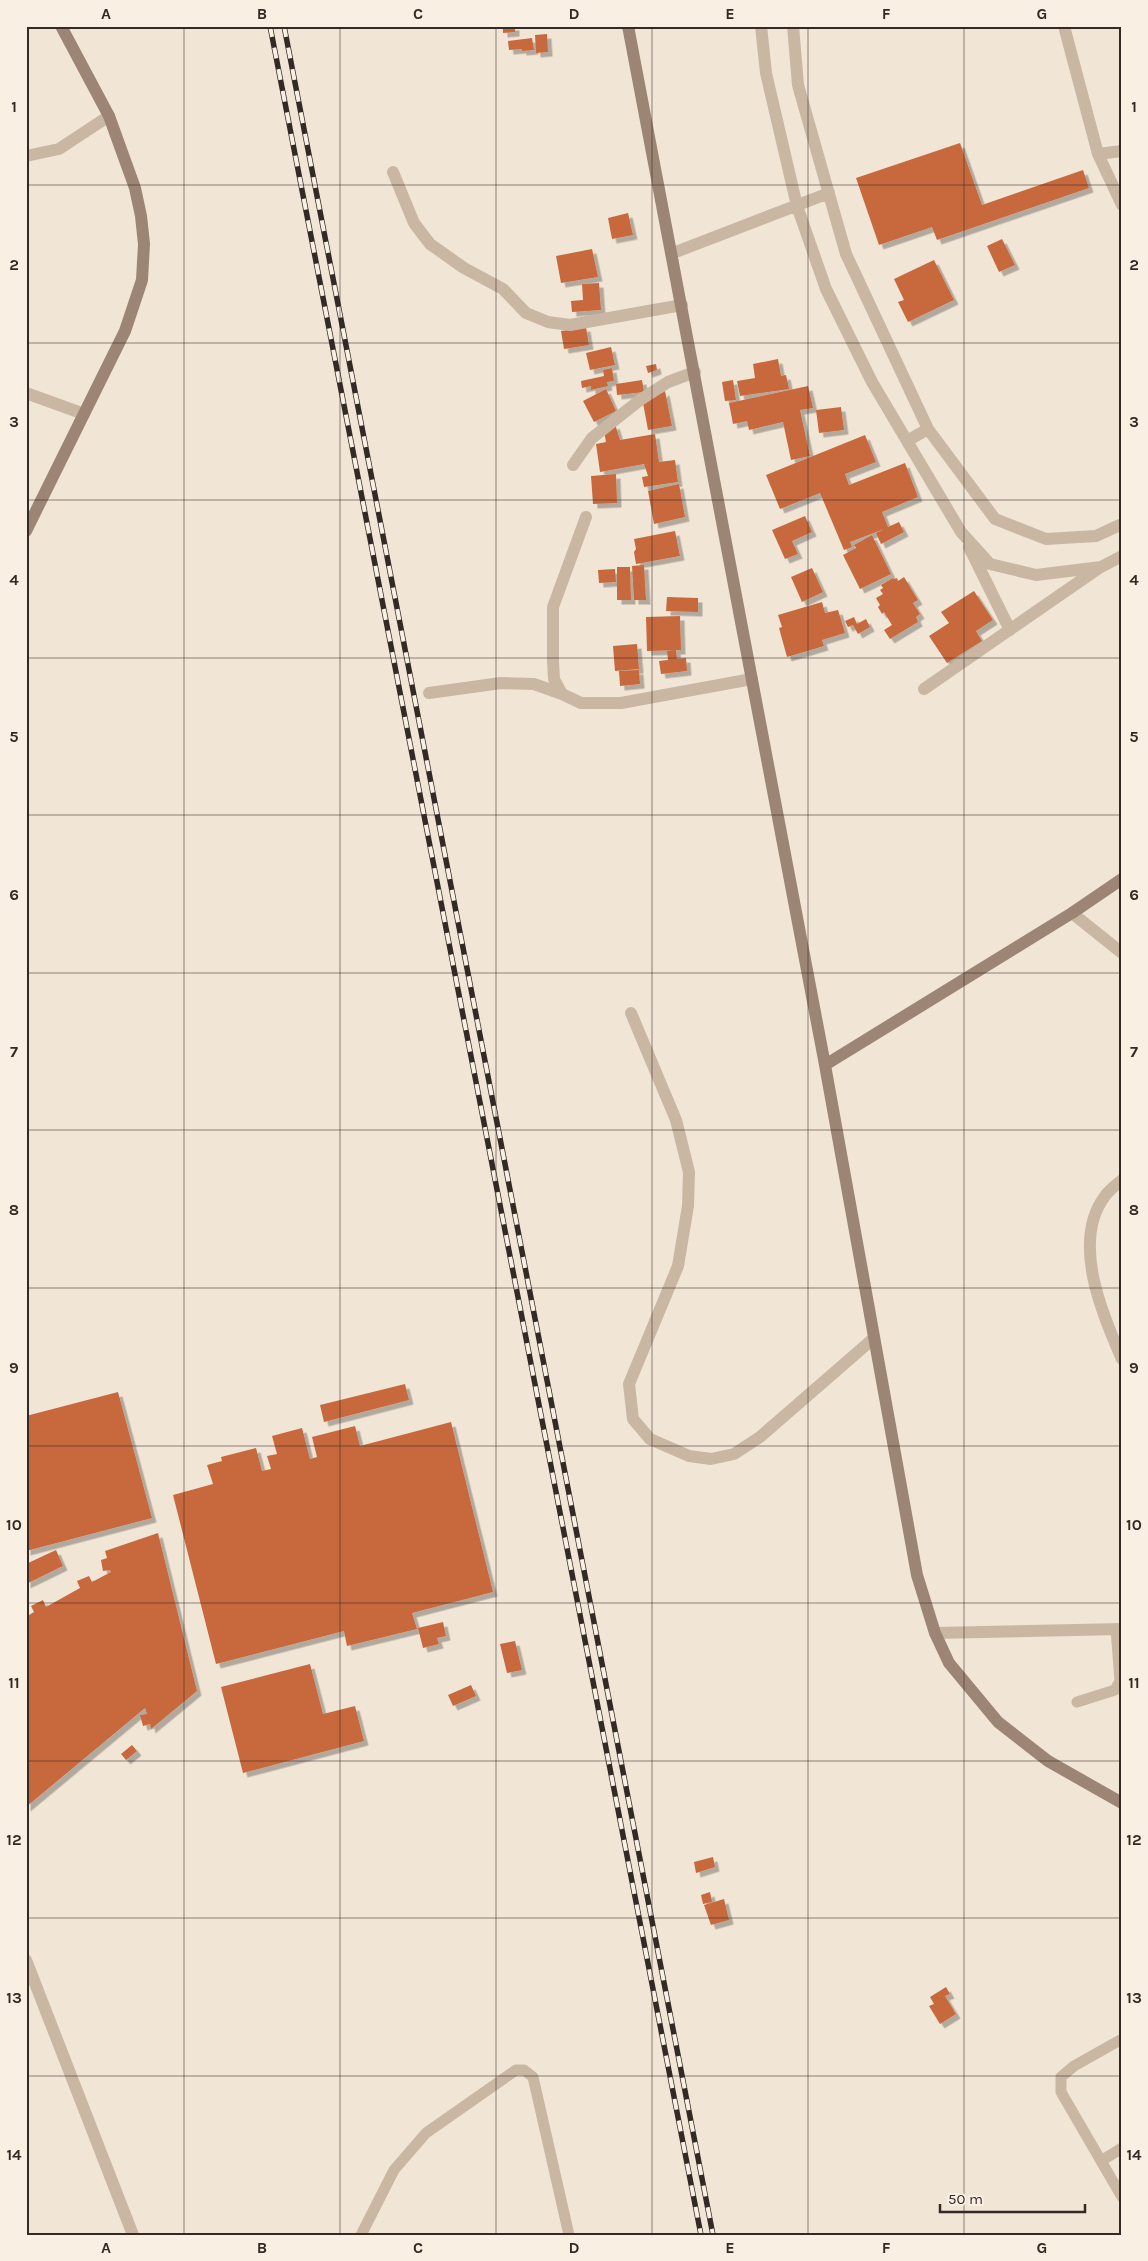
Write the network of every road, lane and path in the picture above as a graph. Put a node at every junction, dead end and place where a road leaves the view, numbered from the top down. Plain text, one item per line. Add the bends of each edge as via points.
1 (62, 26) edge
2 (628, 26) edge
3 (761, 26) edge
4 (793, 26) edge
5 (1064, 26) edge
6 (109, 116) junction
7 (1122, 151) edge
8 (1098, 154) junction
9 (26, 156) edge
10 (393, 172) dead end
11 (829, 193) junction
12 (1122, 205) edge
13 (797, 206) junction
14 (672, 253) junction
15 (682, 305) junction
16 (695, 372) junction
17 (26, 393) edge
18 (84, 414) junction
19 (928, 429) junction
20 (907, 441) junction
21 (573, 465) dead end
22 (586, 517) dead end
23 (1122, 524) edge
24 (26, 531) edge
25 (961, 532) junction
26 (1122, 556) edge
27 (1101, 567) junction
28 (1010, 630) junction
29 (752, 679) junction
30 (924, 689) dead end
31 (429, 694) dead end
32 (562, 694) junction
33 (1122, 879) edge
34 (1072, 913) junction
35 (1122, 952) edge
36 (631, 1012) dead end
37 (825, 1066) junction
38 (1122, 1180) edge
39 (874, 1338) junction
40 (1122, 1359) edge
41 (1119, 1629) edge
42 (934, 1633) junction
43 (1077, 1702) dead end
44 (1122, 1803) edge
45 (26, 1960) edge
46 (1122, 2039) edge
47 (1122, 2148) edge
48 (1101, 2161) junction
49 (1122, 2197) edge
50 (133, 2235) edge
51 (361, 2235) edge
52 (568, 2235) edge

1 - 6 street
2 - 14 street
3 - 13 street via 766,72
4 - 11 street via 798,85
5 - 8 street
6 - 9 street via 59,149
6 - 18 street via 135,188 141,216 144,244 142,280 125,330
7 - 8 street
8 - 12 street
10 - 15 street via 414,223 430,244 503,290 526,313 548,322 570,325
11 - 13 street
11 - 19 street via 846,254
13 - 14 street
13 - 20 street via 826,289 872,382
14 - 15 street
15 - 16 street
16 - 21 street via 668,382 640,400 592,438
16 - 29 street
17 - 18 street
18 - 24 street
19 - 20 street
19 - 23 street via 995,519 1046,539 1096,536
20 - 25 street
22 - 32 street via 553,608 552,661 554,679
25 - 27 street via 990,564 1036,575
25 - 28 street
26 - 27 street
27 - 28 street
28 - 30 street
29 - 32 street via 621,702 581,703
29 - 37 street
31 - 32 street via 501,683 534,684
33 - 34 street
34 - 35 street
34 - 37 street
36 - 39 street via 676,1120 689,1172 688,1206 678,1266 629,1384 633,1419 650,1439 689,1456 711,1459 734,1454 760,1437
37 - 39 street
38 - 40 street via 1105,1196 1092,1223 1091,1257 1099,1304
39 - 42 street via 917,1575
41 - 42 street
41 - 43 lane via 1120,1681 1115,1690
42 - 44 street via 949,1663 998,1722 1048,1761
45 - 50 street
46 - 48 lane via 1061,2077 1061,2092
47 - 48 lane
48 - 49 lane
51 - 52 lane via 394,2170 426,2133 516,2070 524,2070 533,2077

